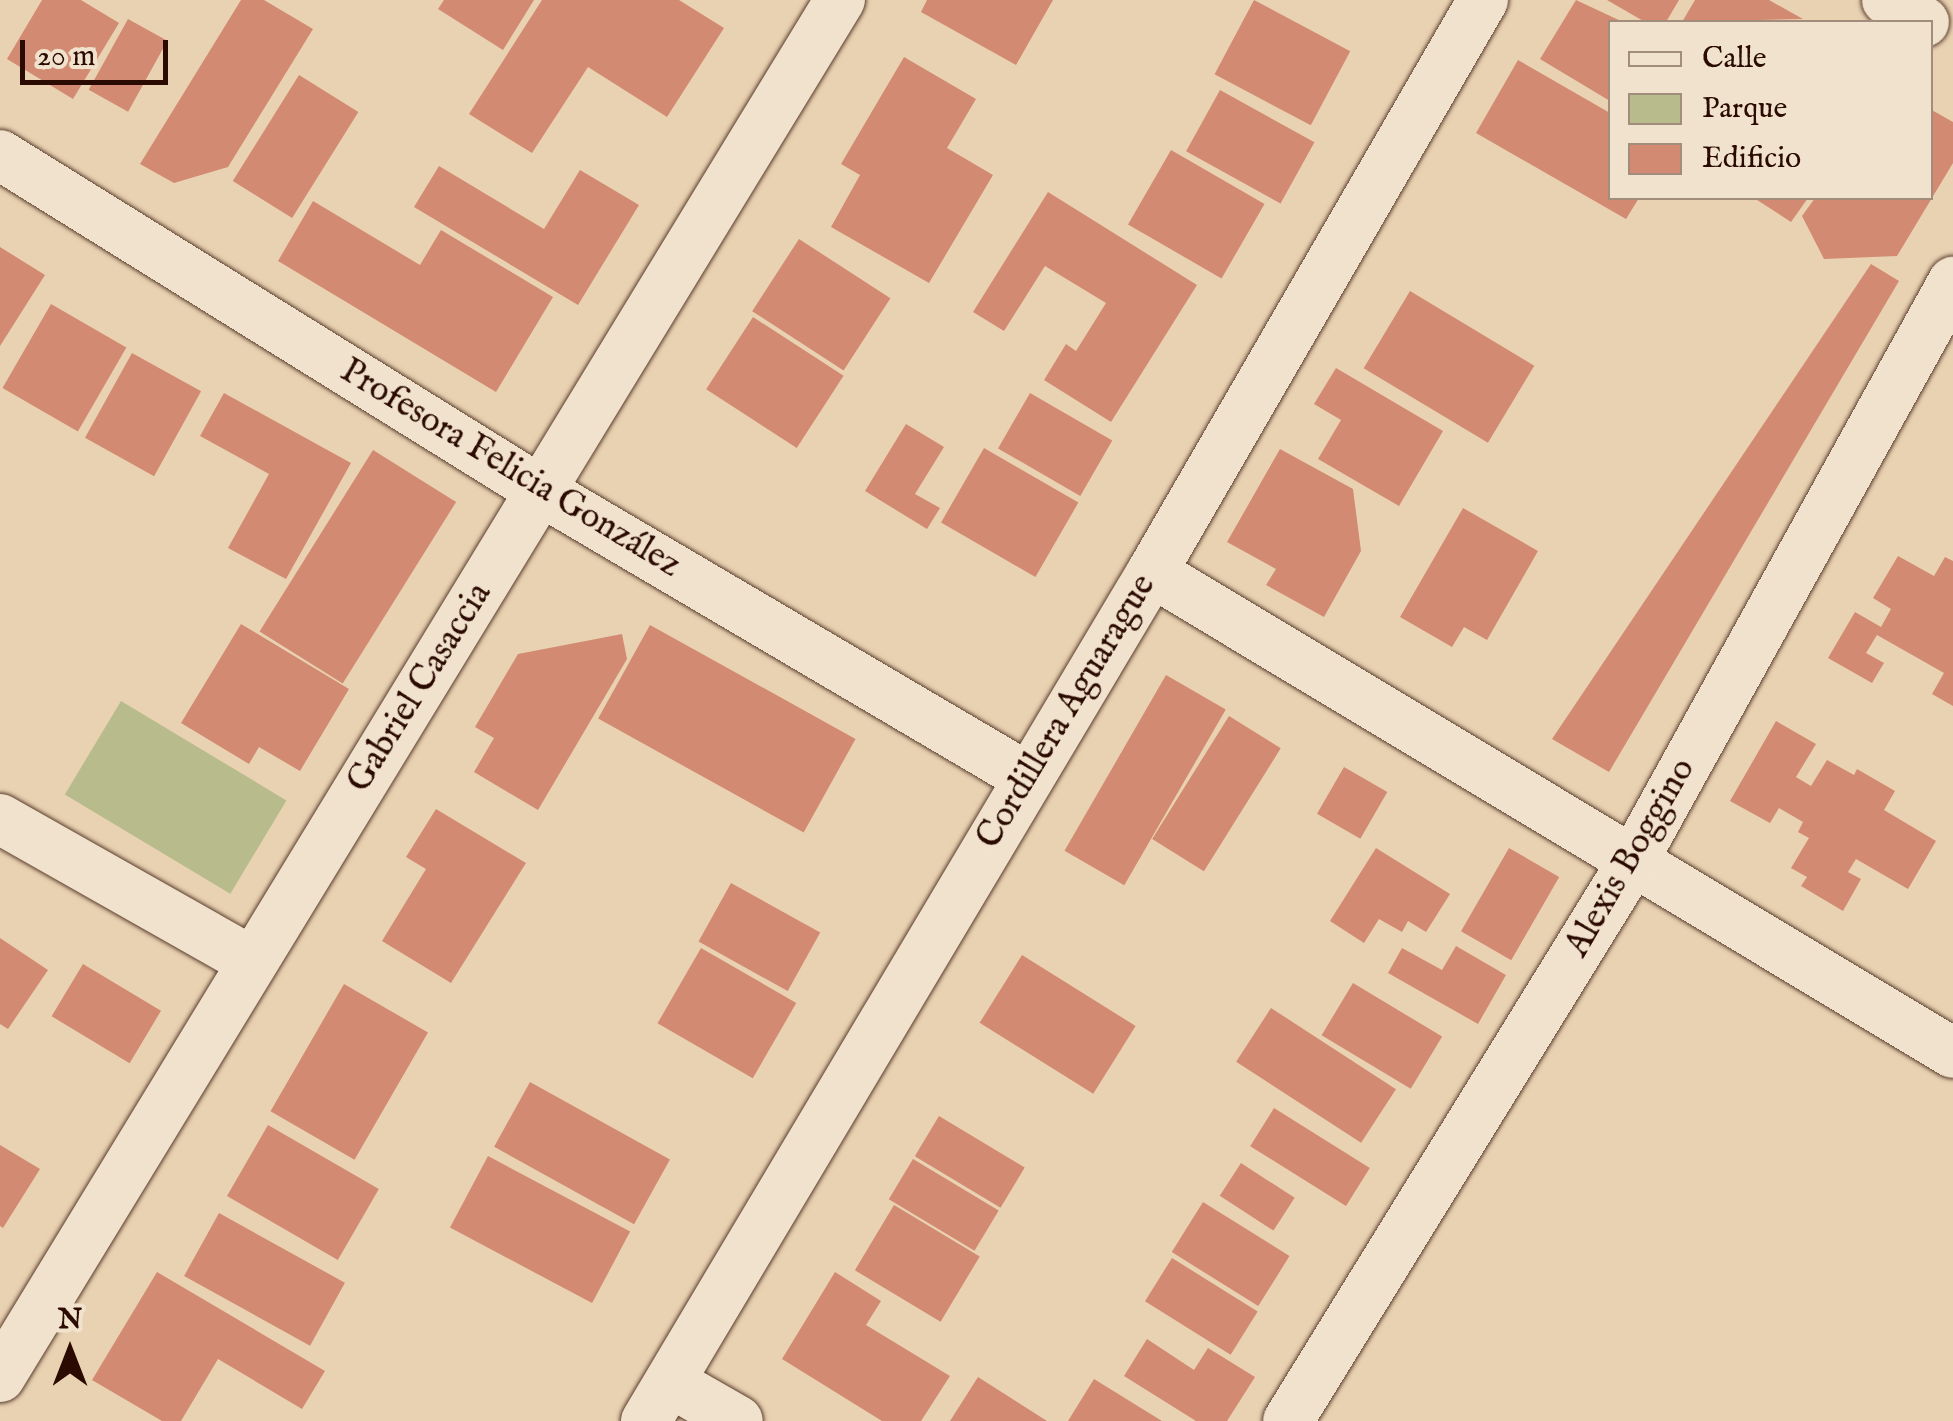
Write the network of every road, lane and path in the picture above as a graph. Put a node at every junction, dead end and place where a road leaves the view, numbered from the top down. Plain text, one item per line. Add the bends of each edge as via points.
1 (1483, 0) edge
2 (1886, 0) edge
3 (834, 2) edge
4 (1921, 20) edge
5 (0, 155) edge
6 (1953, 282) edge
7 (541, 491) junction
8 (1152, 572) junction
9 (1025, 776) junction
10 (0, 819) edge
11 (1633, 861) junction
12 (251, 962) junction
13 (1953, 1052) edge
14 (0, 1376) edge
15 (658, 1401) edge
16 (738, 1421) edge
17 (1288, 1421) edge

1 - 8 street, Cordillera Aguarague
2 - 4 street
3 - 7 street, Gabriel Casaccia
5 - 7 street, Profesora Felicia González
6 - 11 street, Alexis Boggino
7 - 9 street, Profesora Felicia González
7 - 12 street, Gabriel Casaccia
8 - 9 street, Cordillera Aguarague
8 - 11 street
9 - 15 street, Cordillera Aguarague
10 - 12 street
11 - 13 street
11 - 17 street, Alexis Boggino
12 - 14 street, Gabriel Casaccia
15 - 16 street

